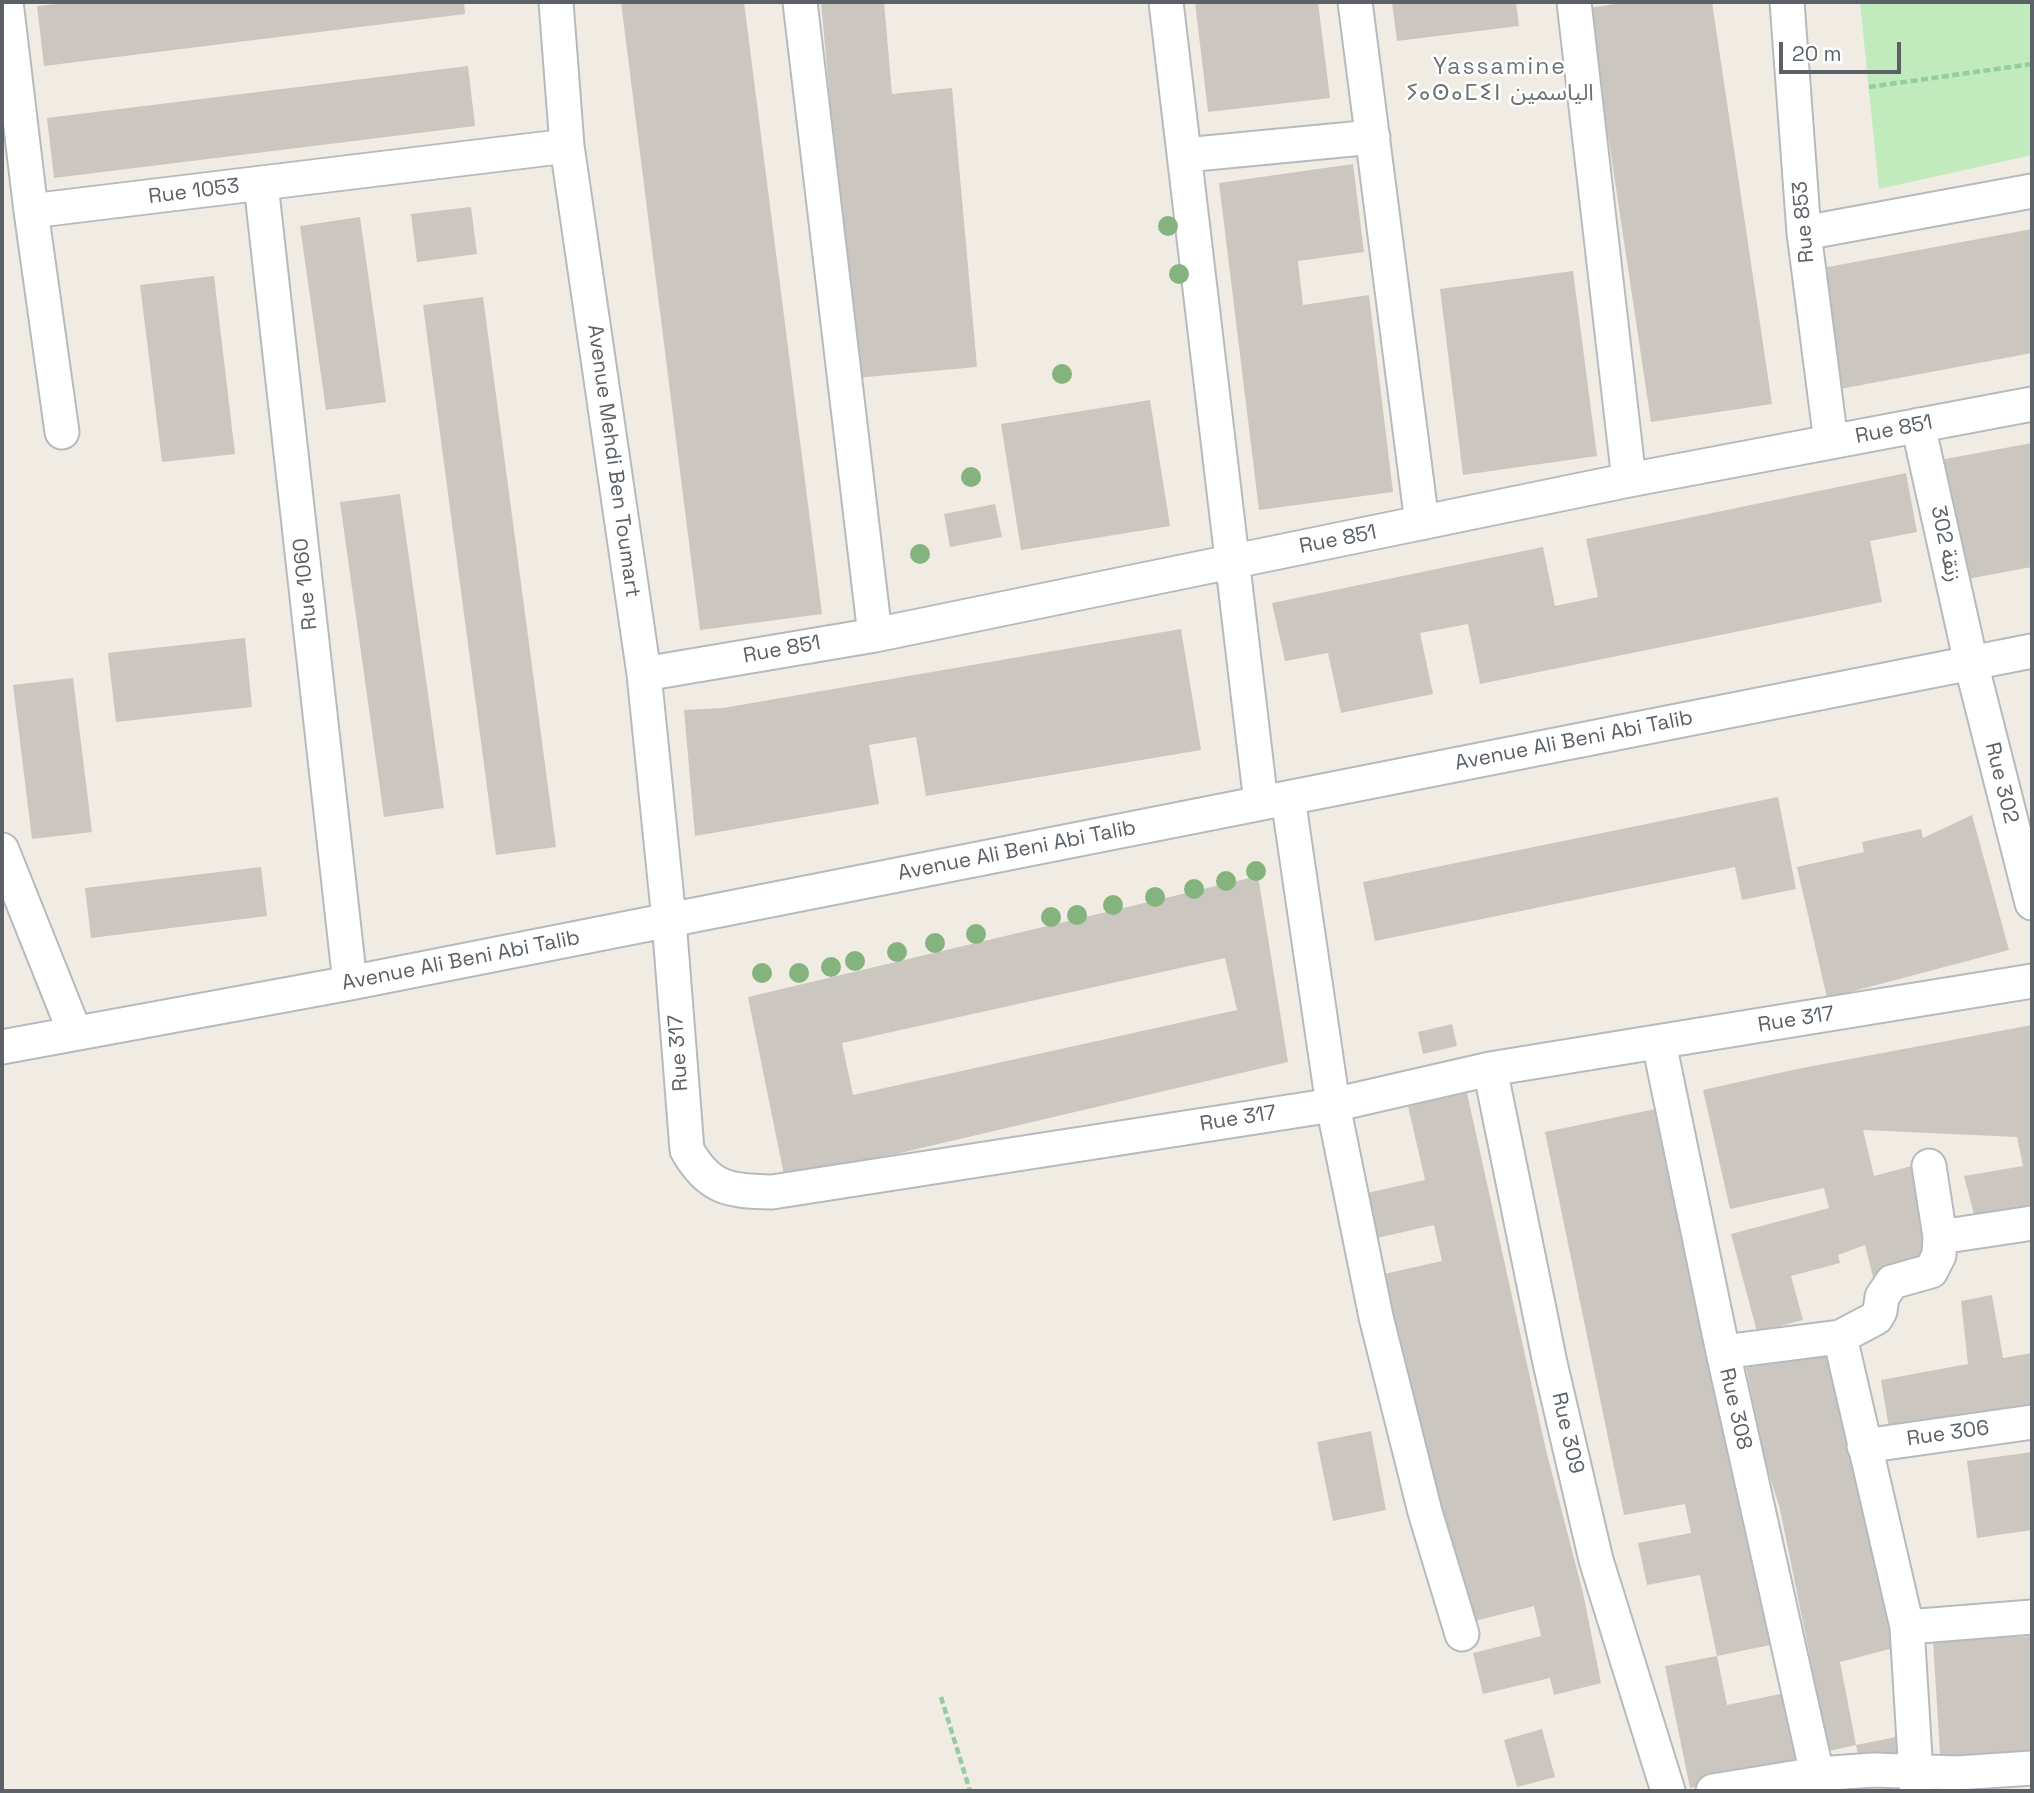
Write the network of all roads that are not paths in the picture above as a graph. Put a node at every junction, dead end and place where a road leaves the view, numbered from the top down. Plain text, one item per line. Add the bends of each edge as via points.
1 (6, 2) edge
2 (556, 2) edge
3 (800, 2) edge
4 (1166, 2) edge
5 (1355, 2) edge
6 (1574, 2) edge
7 (1787, 2) edge
8 (1373, 137) junction
9 (567, 146) junction
10 (1185, 155) junction
11 (261, 184) junction
12 (2032, 191) edge
13 (31, 211) junction
14 (1804, 233) junction
15 (2032, 404) edge
16 (1918, 425) junction
17 (62, 432) dead end
18 (1831, 442) junction
19 (1629, 480) junction
20 (1422, 523) junction
21 (1230, 561) junction
22 (875, 635) junction
23 (2032, 651) edge
24 (1971, 663) junction
25 (644, 674) junction
26 (1275, 800) junction
27 (2, 850) edge
28 (2032, 903) edge
29 (669, 920) junction
30 (2032, 981) edge
31 (350, 983) junction
32 (75, 1033) junction
33 (1659, 1043) junction
34 (2, 1047) edge
35 (1490, 1069) junction
36 (1333, 1105) junction
37 (1929, 1166) dead end
38 (2032, 1223) edge
39 (1940, 1237) junction
40 (1840, 1337) junction
41 (1723, 1352) junction
42 (2032, 1422) edge
43 (1864, 1446) junction
44 (2032, 1616) edge
45 (1907, 1627) junction
46 (1462, 1634) dead end
47 (2032, 1768) edge
48 (1817, 1774) junction
49 (1917, 1781) edge
50 (1784, 1786) edge
51 (1668, 1791) edge
52 (1713, 1791) edge

1 - 13 street
2 - 9 street, Avenue Mehdi Ben Toumart
3 - 22 street
4 - 10 street
5 - 8 street
6 - 19 street
7 - 14 street, Rue 853
8 - 10 street
8 - 20 street
9 - 11 street, Rue 1053
9 - 25 street, Avenue Mehdi Ben Toumart
10 - 21 street
11 - 13 street, Rue 1053
11 - 31 street, Rue 1060
12 - 14 street
13 - 17 street
14 - 18 street, Rue 853
15 - 16 street, Rue 851
16 - 18 street, Rue 851
16 - 24 street, زنقة 302
18 - 19 street, Rue 851
19 - 20 street, Rue 851
20 - 21 street, Rue 851
21 - 22 street, Rue 851
21 - 26 street
22 - 25 street, Rue 851
23 - 24 street, Avenue Ali Beni Abi Talib
24 - 26 street, Avenue Ali Beni Abi Talib
24 - 28 street, Rue 302
25 - 29 street, Avenue Mehdi Ben Toumart
26 - 29 street, Avenue Ali Beni Abi Talib
26 - 36 street
27 - 32 street
29 - 31 street, Avenue Ali Beni Abi Talib
29 - 36 street, Rue 317 via 687,1150 699,1171 715,1184 740,1191 772,1192
30 - 33 street, Rue 317
31 - 32 street, Avenue Ali Beni Abi Talib
32 - 34 street, Avenue Ali Beni Abi Talib
33 - 35 street, Rue 317
33 - 41 street, Rue 308
35 - 36 street, Rue 317
35 - 51 street, Rue 309 via 1550,1363 1597,1560
36 - 46 street via 1376,1317 1425,1512
37 - 39 street
38 - 39 street
39 - 40 street via 1939,1255 1931,1270 1892,1282 1875,1318
40 - 41 street
40 - 43 street
41 - 48 street, Rue 308
42 - 43 street, Rue 306
43 - 45 street
44 - 45 street
45 - 49 street
47 - 49 street
48 - 49 street
48 - 50 street
50 - 52 street

